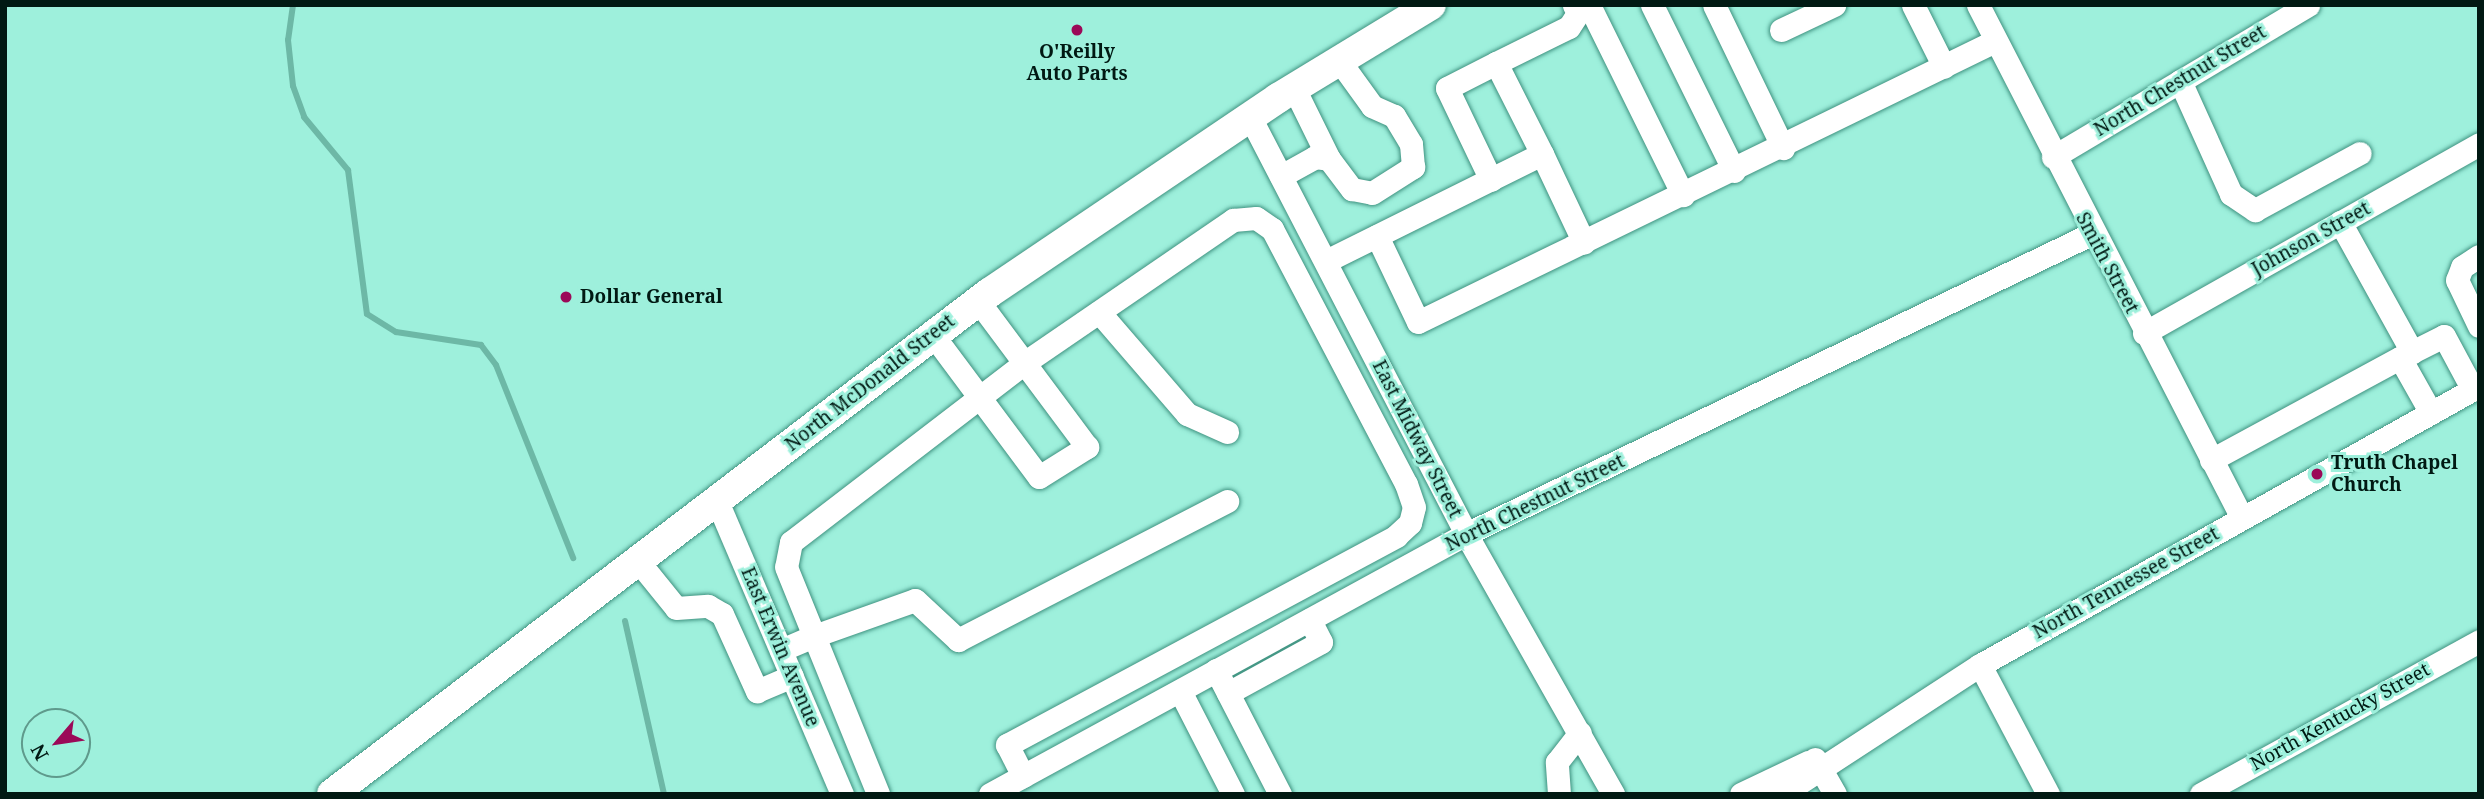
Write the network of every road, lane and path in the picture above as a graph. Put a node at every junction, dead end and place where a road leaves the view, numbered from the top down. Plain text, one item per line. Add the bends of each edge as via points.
1 (1431, 5) edge
2 (1652, 5) edge
3 (1714, 5) edge
4 (1834, 5) edge
5 (1913, 5) edge
6 (1978, 5) edge
7 (2308, 5) edge
8 (1584, 8) edge
9 (1781, 30) dead end
10 (1995, 41) junction
11 (1338, 59) junction
12 (1496, 63) junction
13 (1944, 67) junction
14 (2180, 81) junction
15 (1294, 88) junction
16 (1250, 117) junction
17 (2479, 144) edge
18 (1783, 148) junction
19 (2360, 153) dead end
20 (1542, 154) junction
21 (2053, 157) junction
22 (1329, 159) junction
23 (1734, 171) junction
24 (1281, 176) junction
25 (1491, 180) junction
26 (1683, 195) junction
27 (2340, 222) junction
28 (2091, 234) junction
29 (1377, 236) junction
30 (1584, 243) junction
31 (2479, 256) edge
32 (1326, 261) junction
33 (978, 301) junction
34 (1099, 312) junction
35 (2479, 326) edge
36 (2144, 333) junction
37 (933, 335) junction
38 (2406, 355) junction
39 (1023, 364) junction
40 (2476, 388) edge
41 (979, 397) junction
42 (2431, 413) junction
43 (1227, 432) dead end
44 (2211, 460) junction
45 (717, 501) junction
46 (1227, 501) dead end
47 (2242, 518) junction
48 (1466, 534) junction
49 (1392, 538) junction
50 (638, 561) junction
51 (1408, 567) junction
52 (764, 609) junction
53 (1310, 620) junction
54 (730, 623) junction
55 (814, 636) junction
56 (2479, 641) edge
57 (781, 650) junction
58 (1255, 650) junction
59 (1980, 665) junction
60 (1216, 670) junction
61 (1267, 672) junction
62 (792, 677) junction
63 (1180, 691) junction
64 (1228, 693) junction
65 (1580, 733) junction
66 (1817, 762) junction
67 (874, 783) edge
68 (1006, 787) edge
69 (840, 790) edge
70 (332, 794) edge
71 (1233, 794) edge
72 (1280, 794) edge
73 (1559, 794) edge
74 (1613, 794) edge
75 (1741, 794) edge
76 (1782, 794) edge
77 (1835, 794) edge
78 (2048, 794) edge
79 (2201, 794) edge

1 - 11 main road, North McDonald Street
2 - 23 street
3 - 18 street
4 - 9 street
5 - 13 street
6 - 10 street, Smith Street
7 - 14 street, North Chestnut Street
8 - 12 street via 1569,27
8 - 26 street
10 - 13 street
10 - 21 street, Smith Street
11 - 15 main road, North McDonald Street
11 - 22 street via 1372,106 1394,116 1412,144 1413,167 1372,193 1352,188
12 - 20 street
12 - 25 street via 1447,88
13 - 18 street
14 - 19 street via 2231,194 2255,210
14 - 21 street, North Chestnut Street
15 - 16 main road, North McDonald Street
15 - 22 street
16 - 24 street, East Midway Street
16 - 33 main road, North McDonald Street
17 - 27 street, Johnson Street
18 - 23 street
20 - 25 street
20 - 30 street
21 - 28 street, Smith Street
22 - 24 street via 1315,157
23 - 26 street
24 - 32 street, East Midway Street
25 - 29 street
26 - 30 street
27 - 36 street, Johnson Street
27 - 38 street
28 - 36 street, Smith Street
28 - 48 street, North Chestnut Street
29 - 30 street via 1418,322
29 - 32 street
31 - 35 street via 2462,267 2457,279
32 - 48 street, East Midway Street
33 - 37 main road, North McDonald Street
33 - 39 street
34 - 39 street
34 - 43 street via 1187,414
34 - 49 street via 1233,220 1264,223 1412,497 1410,523
36 - 44 street, Smith Street
37 - 41 street
37 - 45 main road, North McDonald Street
38 - 40 street via 2444,336
38 - 42 street
38 - 44 street
39 - 41 street
39 - 41 street via 1087,447 1039,477
40 - 42 street, North Tennessee Street
41 - 55 street via 791,542 786,567
42 - 47 street, North Tennessee Street
44 - 47 street, Smith Street
45 - 50 main road, North McDonald Street
45 - 52 street, East Erwin Avenue
46 - 55 street via 974,636 950,636 915,600
47 - 59 street, North Tennessee Street
48 - 51 street, North Chestnut Street
48 - 65 street, East Midway Street
49 - 51 street
49 - 68 street via 1007,745
50 - 54 street via 676,608 708,606
50 - 70 main road, North McDonald Street
51 - 53 street, North Chestnut Street
52 - 54 street
52 - 57 street, East Erwin Avenue
53 - 58 street, North Chestnut Street
53 - 61 street via 1321,642
54 - 62 street via 757,691
55 - 57 street
55 - 67 street
56 - 79 street, North Kentucky Street
57 - 62 street, East Erwin Avenue
58 - 60 street, North Chestnut Street
58 - 61 street
59 - 66 street, North Tennessee Street
59 - 78 street
60 - 63 street, North Chestnut Street
60 - 64 street
61 - 64 street
62 - 69 street, East Erwin Avenue
63 - 68 street, North Chestnut Street
63 - 71 street
64 - 72 street
65 - 73 street via 1557,762
65 - 74 street, East Midway Street
66 - 75 street
66 - 76 street
66 - 77 street
67 - 69 street

